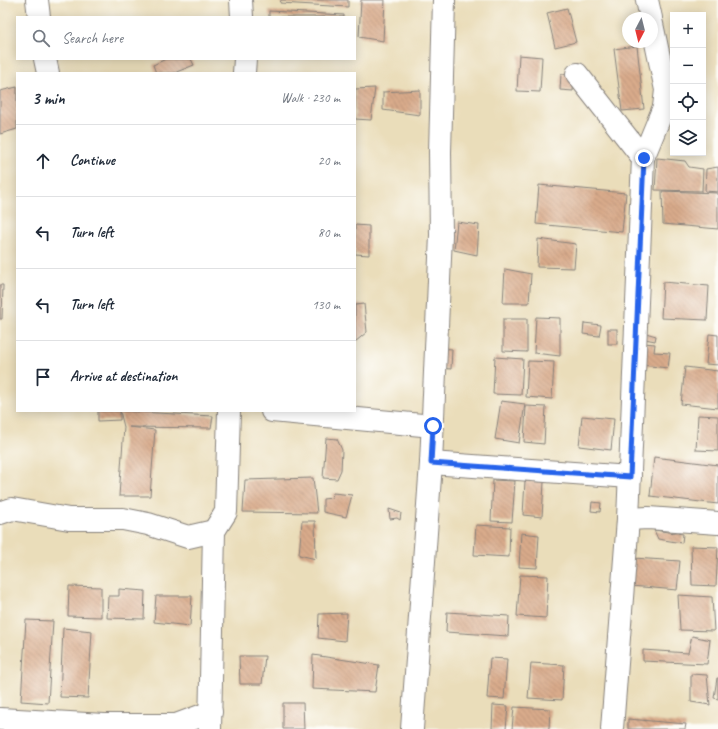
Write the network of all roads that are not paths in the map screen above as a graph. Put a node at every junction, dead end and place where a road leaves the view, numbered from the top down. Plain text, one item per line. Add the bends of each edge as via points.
1 (37, 0) edge
2 (241, 0) edge
3 (444, 0) edge
4 (647, 0) edge
5 (650, 12) edge
6 (39, 16) edge
7 (242, 16) edge
8 (657, 48) edge
9 (45, 60) edge
10 (245, 60) edge
11 (48, 72) edge
12 (244, 72) edge
13 (577, 74) dead end
14 (644, 158) junction
15 (230, 412) edge
16 (283, 412) edge
17 (433, 426) junction
18 (431, 463) junction
19 (630, 477) junction
20 (0, 512) edge
21 (628, 519) junction
22 (718, 523) edge
23 (214, 532) junction
24 (0, 719) edge
25 (210, 721) edge
26 (412, 729) edge
27 (612, 729) edge

1 - 6 street
2 - 7 street
3 - 17 street via 440,152 441,234
4 - 5 street
8 - 14 street via 666,90 664,107
9 - 11 street
10 - 12 street
13 - 14 street
14 - 19 street
15 - 23 street via 226,512
16 - 17 street
17 - 18 street
18 - 19 street
18 - 26 street
19 - 21 street
20 - 23 street via 12,509 69,520 123,519 188,537
21 - 22 street
21 - 27 street
23 - 25 street
24 - 25 street via 104,725 176,725

